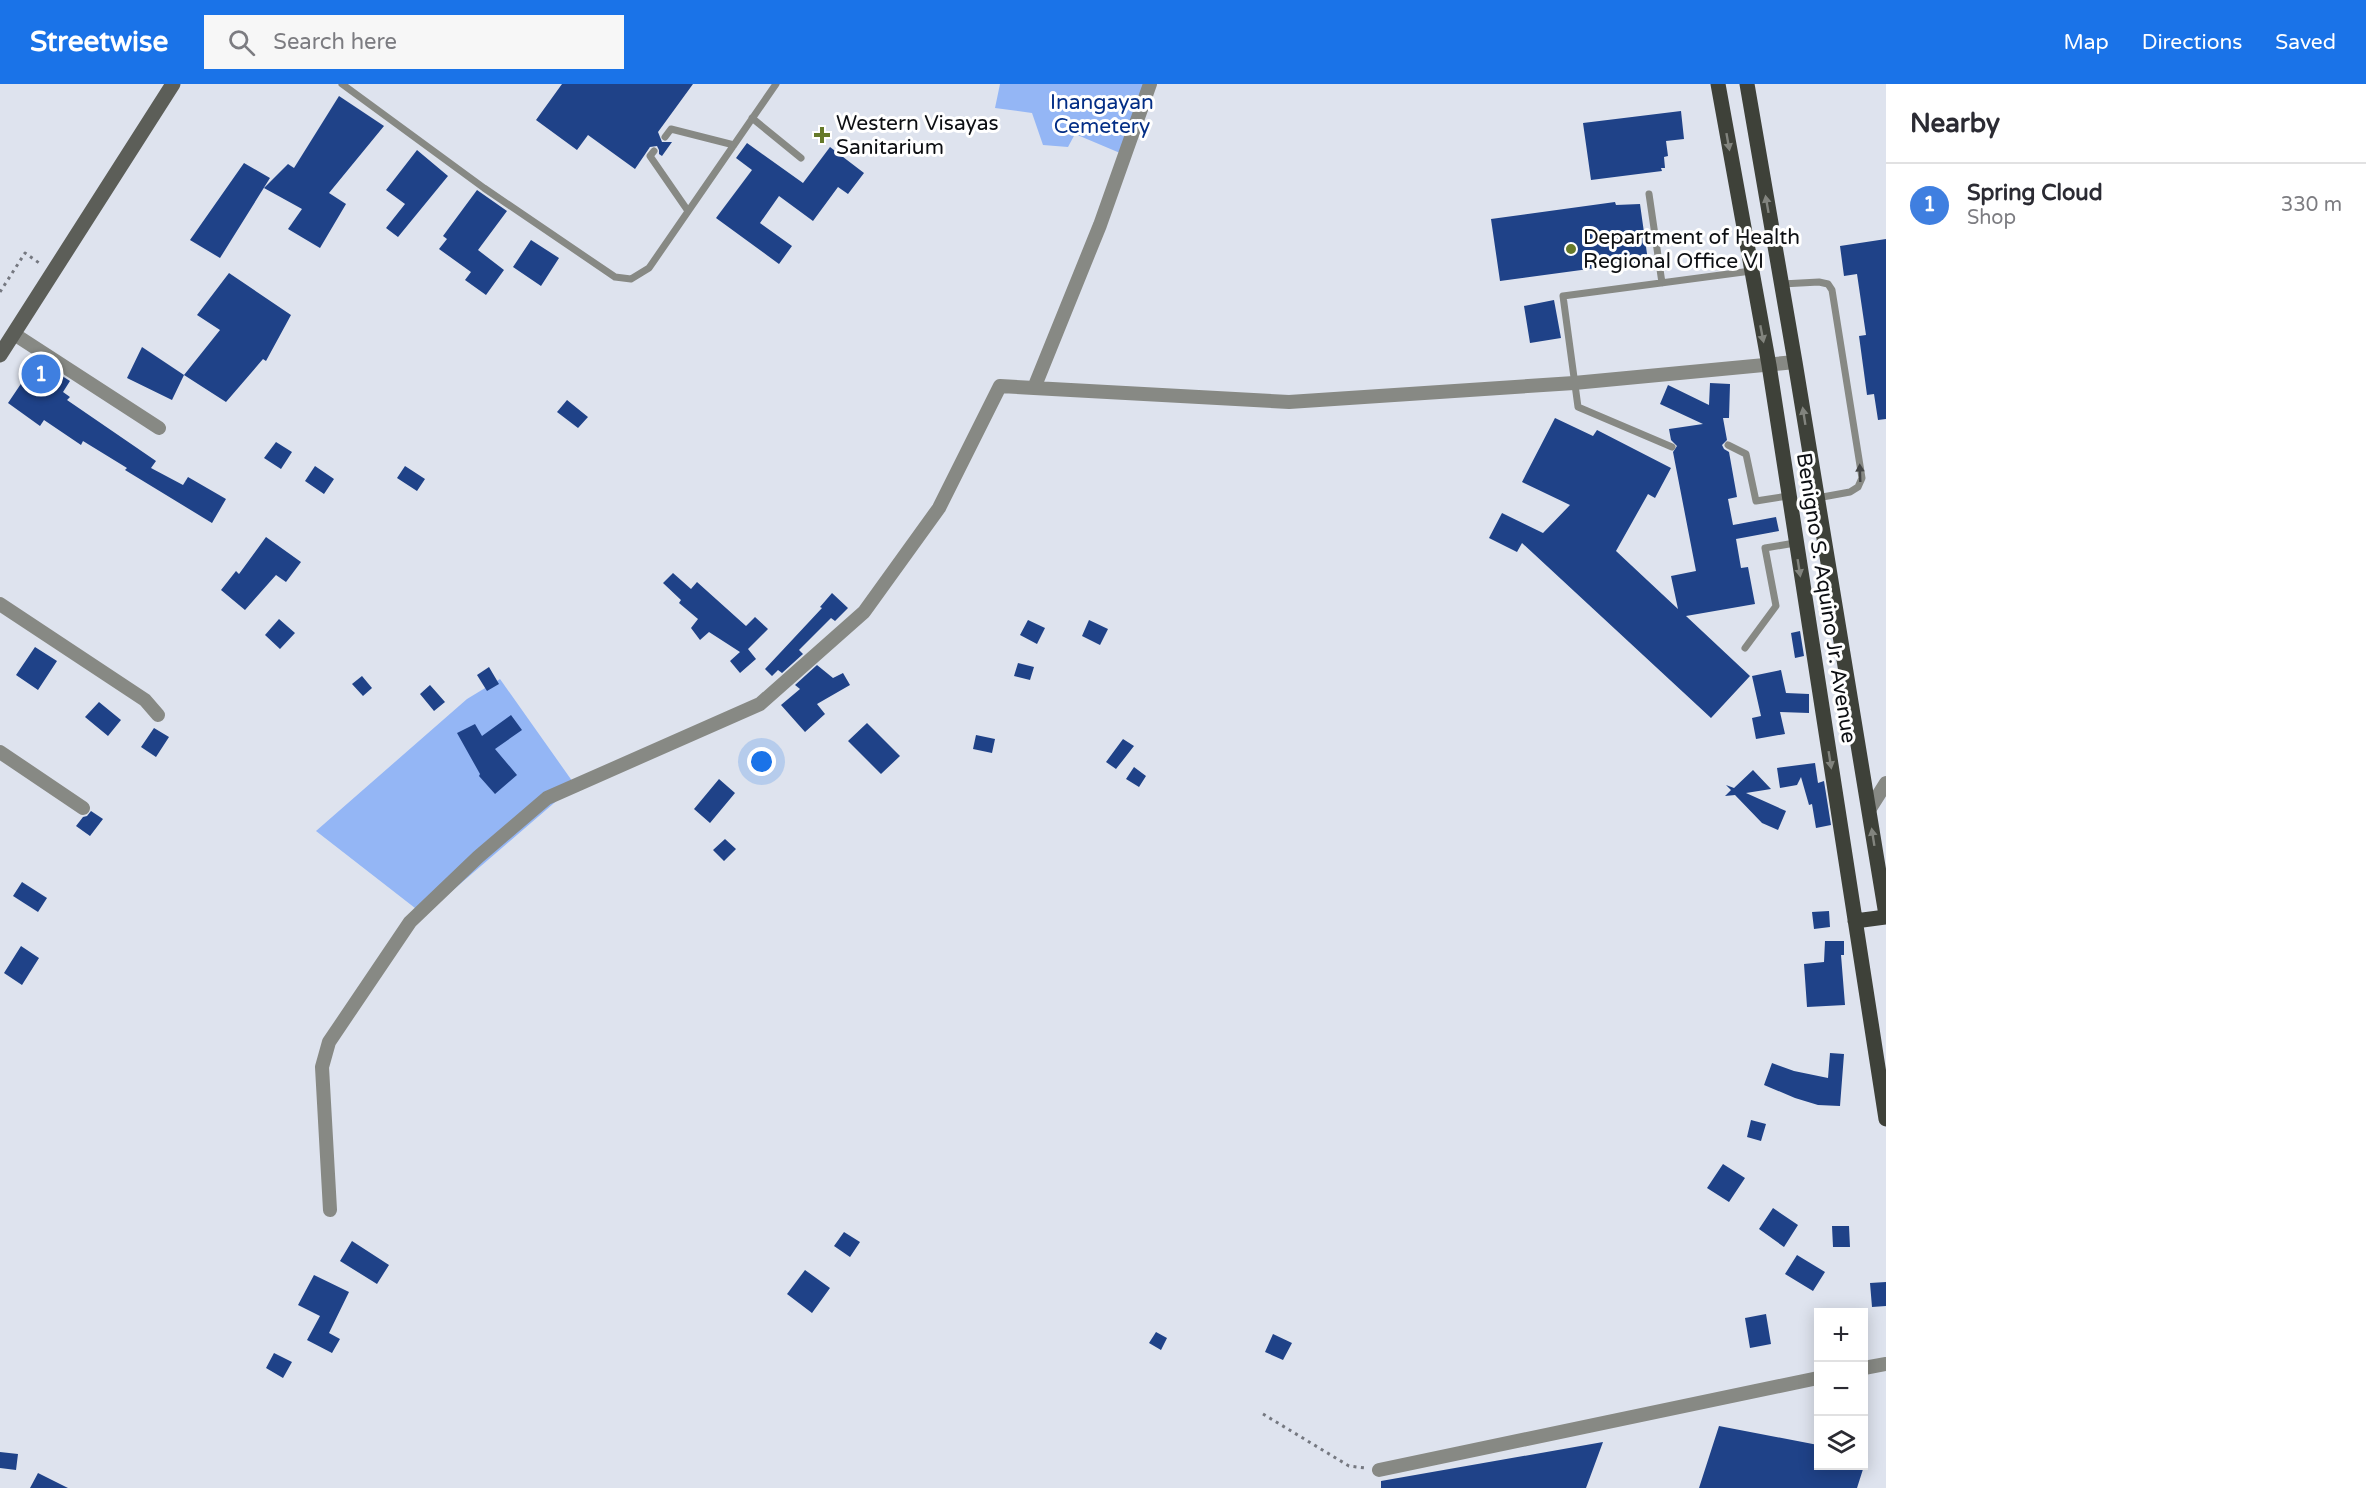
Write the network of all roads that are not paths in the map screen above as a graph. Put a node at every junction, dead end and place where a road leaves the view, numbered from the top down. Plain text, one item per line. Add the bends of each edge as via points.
1 (173, 84) edge
2 (342, 84) edge
3 (776, 84) edge
4 (1150, 84) edge
5 (1718, 84) edge
6 (1747, 84) edge
7 (752, 118) junction
8 (665, 137) dead end
9 (734, 145) junction
10 (654, 151) dead end
11 (801, 158) dead end
12 (1649, 194) dead end
13 (688, 211) junction
14 (1751, 271) junction
15 (1662, 283) junction
16 (1781, 284) junction
17 (14, 334) junction
18 (0, 355) edge
19 (1795, 362) junction
20 (1769, 366) junction
21 (1575, 383) junction
22 (1034, 388) junction
23 (159, 428) dead end
24 (1728, 445) dead end
25 (1672, 447) dead end
26 (1788, 496) junction
27 (1817, 498) junction
28 (1795, 543) junction
29 (0, 604) edge
30 (1745, 648) dead end
31 (158, 715) dead end
32 (0, 752) edge
33 (1886, 783) edge
34 (83, 808) dead end
35 (1869, 810) junction
36 (1886, 916) edge
37 (1855, 921) junction
38 (1886, 1119) edge
39 (330, 1209) dead end
40 (1886, 1364) edge
41 (1868, 1367) edge
42 (1814, 1379) edge
43 (1379, 1470) road end

1 - 17 main road
2 - 13 lane via 615,277 632,279 649,268
3 - 7 lane
4 - 22 street via 1100,225
5 -> 14 main road, Benigno S. Aquino Jr. Avenue
16 -> 6 main road, Benigno S. Aquino Jr. Avenue
7 - 9 lane
7 - 11 lane
8 - 9 lane via 670,129
9 - 13 lane
10 - 13 lane via 650,156
12 - 15 lane
14 - 15 lane
14 -> 20 main road, Benigno S. Aquino Jr. Avenue
15 - 21 lane via 1563,296
16 - 19 main road, Benigno S. Aquino Jr. Avenue
27 -> 16 lane via 1850,492 1862,478 1832,290 1828,284 1819,282
17 - 18 main road
17 - 23 street
19 - 20 street
27 -> 19 main road, Benigno S. Aquino Jr. Avenue
20 - 21 street
20 - 26 main road, Benigno S. Aquino Jr. Avenue
21 - 22 street via 1289,402
21 - 25 lane via 1578,407
22 - 39 street via 1000,386 939,508 864,612 760,704 547,798 410,922 329,1042 322,1067
24 - 26 lane via 1746,454 1756,501
26 - 28 main road, Benigno S. Aquino Jr. Avenue
27 - 35 main road, Benigno S. Aquino Jr. Avenue
28 - 30 lane via 1765,548 1776,606
28 -> 37 main road, Benigno S. Aquino Jr. Avenue
29 - 31 street via 145,700
32 - 34 street
33 - 35 street
36 -> 35 main road, Benigno S. Aquino Jr. Avenue
36 - 37 main road
37 - 38 main road, Benigno S. Aquino Jr. Avenue
40 - 41 street
42 - 43 street

